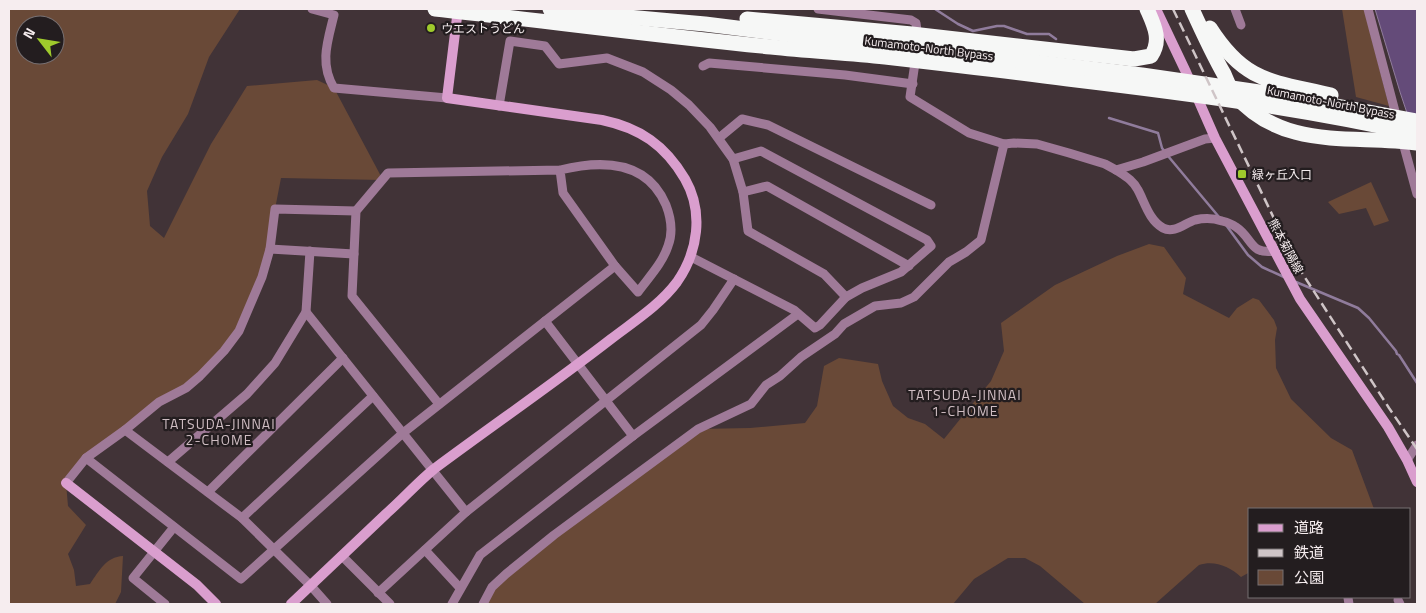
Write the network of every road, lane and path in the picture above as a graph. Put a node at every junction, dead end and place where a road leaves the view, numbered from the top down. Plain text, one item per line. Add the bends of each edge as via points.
1 (312, 9) edge
2 (435, 9) edge
3 (550, 9) edge
4 (641, 9) edge
5 (818, 9) edge
6 (1146, 9) edge
7 (1156, 9) edge
8 (1192, 9) edge
9 (1200, 9) edge
10 (1235, 9) edge
11 (1368, 9) edge
12 (458, 10) edge
13 (829, 10) edge
14 (1241, 25) dead end
15 (918, 34) junction
16 (700, 39) junction
17 (886, 50) junction
18 (703, 66) dead end
19 (914, 77) junction
20 (447, 98) junction
21 (1200, 103) junction
22 (499, 106) junction
23 (1350, 109) junction
24 (1417, 120) edge
25 (1417, 134) edge
26 (719, 138) junction
27 (1214, 138) junction
28 (1417, 143) edge
29 (1004, 144) junction
30 (733, 160) junction
31 (560, 170) junction
32 (1116, 170) junction
33 (743, 192) junction
34 (1417, 194) edge
35 (931, 205) dead end
36 (356, 211) junction
37 (270, 250) junction
38 (310, 251) junction
39 (1275, 251) junction
40 (354, 254) junction
41 (691, 257) junction
42 (616, 266) junction
43 (909, 266) junction
44 (734, 280) junction
45 (846, 297) junction
46 (306, 312) junction
47 (798, 314) junction
48 (545, 321) junction
49 (343, 358) junction
50 (578, 364) junction
51 (373, 396) junction
52 (606, 400) junction
53 (440, 404) junction
54 (125, 430) junction
55 (403, 433) junction
56 (633, 436) junction
57 (1417, 445) edge
58 (86, 458) junction
59 (1407, 460) junction
60 (168, 462) junction
61 (432, 471) junction
62 (1417, 482) edge
63 (66, 483) joint
64 (208, 492) junction
65 (466, 512) junction
66 (242, 518) junction
67 (174, 527) junction
68 (274, 550) junction
69 (425, 550) junction
70 (153, 551) junction
71 (342, 556) junction
72 (311, 586) junction
73 (460, 588) junction
74 (378, 593) junction
75 (165, 604) edge
76 (216, 604) edge
77 (291, 604) edge
78 (327, 604) edge
79 (390, 604) edge
80 (452, 604) edge
81 (483, 604) edge

1 - 20 street via 334,15 324,52 329,80 334,88
2 - 12 highway, Kumamoto-North Bypass
3 - 17 highway, Kumamoto-North Bypass via 828,39
4 - 15 highway
5 - 13 street
6 - 15 highway via 1156,28 1157,47 1151,56 1134,59
7 - 21 street, 熊本菊陽線
8 - 28 highway via 1233,94 1271,123 1327,138
9 - 23 highway via 1220,43 1248,70 1269,81
10 - 14 street
11 - 34 street
12 - 16 highway, Kumamoto-North Bypass
12 - 20 street
13 - 15 street via 911,20 916,23
15 - 19 street
16 - 17 highway, Kumamoto-North Bypass
16 - 19 highway via 746,50
17 - 23 highway, Kumamoto-North Bypass via 1142,75 1266,98
18 - 19 street via 709,63 860,76
19 - 21 highway via 1122,92
19 - 29 street via 910,97 969,133
20 - 22 street
21 - 27 street, 熊本菊陽線
22 - 26 street via 510,41 545,46 558,64 607,58 643,72 689,104
22 - 41 street via 622,124 653,142 679,168 691,192 697,232
23 - 24 highway, Kumamoto-North Bypass
23 - 25 highway, Kumamoto-North Bypass
26 - 30 street
26 - 35 street via 742,119 768,125
27 - 32 street
27 - 39 street, 熊本菊陽線
29 - 32 street via 1037,144
29 - 81 street via 980,240 948,262 914,296 901,302 875,306 844,324 766,385 751,404 698,429 506,574 492,587
30 - 33 street
30 - 43 street via 761,152 927,240 931,246
31 - 36 street via 388,173
31 - 42 street via 563,193
31 - 42 street via 603,165 633,169 646,177 664,200 670,218 670,236 656,269 638,292
32 - 39 street via 1130,178 1154,220 1164,229 1173,230 1194,220 1221,220 1236,227 1256,250
33 - 43 street via 767,186
33 - 45 street via 748,231 824,274
36 - 37 street via 275,209
36 - 40 street
37 - 38 street
37 - 54 street via 239,331 224,351 186,388 159,402
38 - 40 street
38 - 46 street
39 - 59 street, 熊本菊陽線 via 1300,299
40 - 53 street via 352,296
41 - 44 street
41 - 50 street via 676,283 657,303
42 - 48 street
43 - 45 street
44 - 47 street
44 - 52 street via 701,325
45 - 47 street via 814,328
46 - 49 street
46 - 60 street via 275,363 247,394
47 - 56 street
48 - 50 street
48 - 53 street
49 - 51 street
49 - 64 street
50 - 52 street
50 - 61 street
51 - 55 street
51 - 66 street
52 - 56 street
52 - 65 street
53 - 55 street
54 - 58 street
54 - 60 street
55 - 61 street
55 - 68 street
56 - 73 street via 480,555
57 - 59 street
58 - 63 street
58 - 67 street
59 - 62 street, 熊本菊陽線
60 - 64 street
61 - 65 street
61 - 71 street
63 - 70 street
64 - 66 street
65 - 69 street
66 - 68 street
67 - 68 street via 241,579
67 - 70 street
68 - 72 street
69 - 73 street
69 - 74 street
70 - 75 street via 133,578
70 - 76 street
71 - 72 street
71 - 74 street
72 - 77 street
72 - 78 street
73 - 80 street
74 - 79 street

